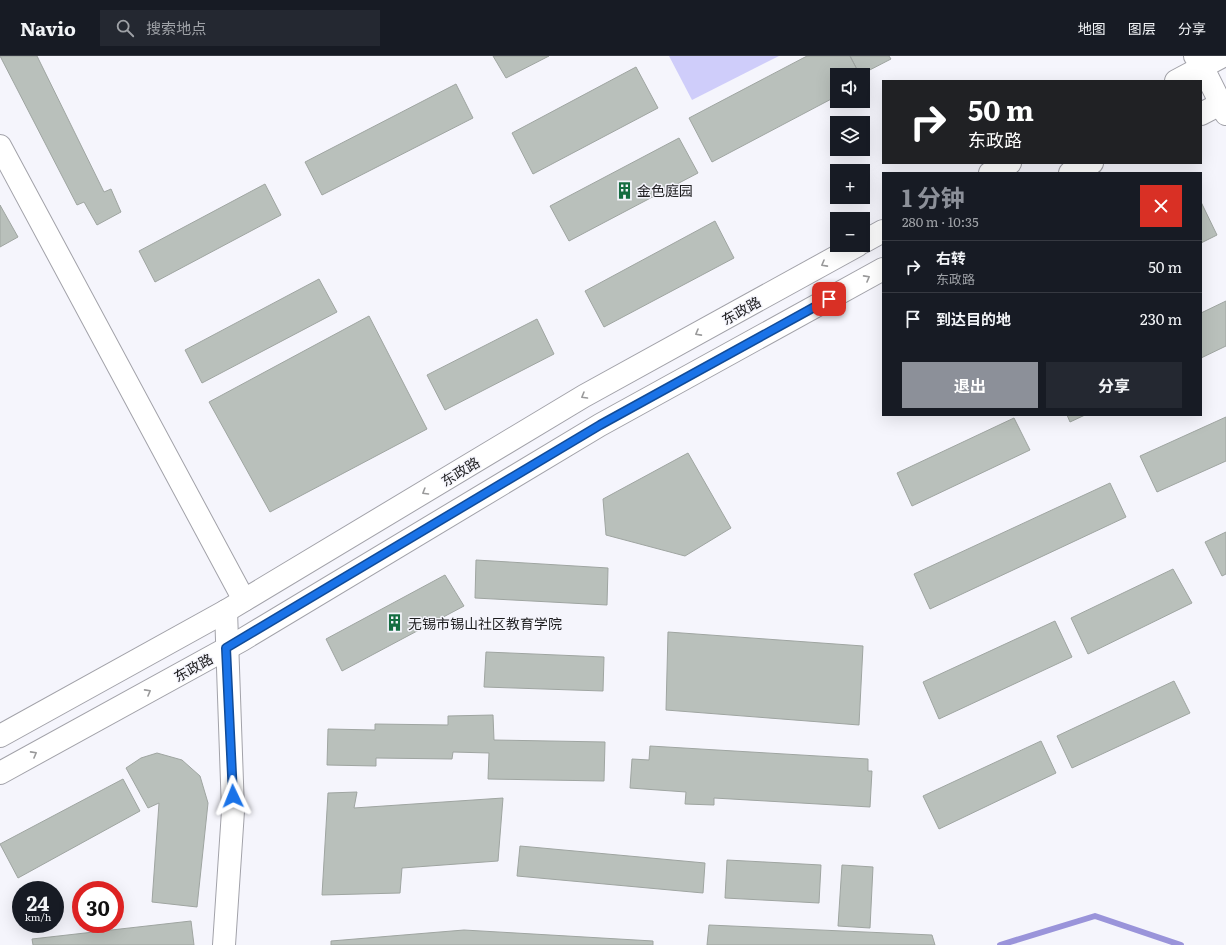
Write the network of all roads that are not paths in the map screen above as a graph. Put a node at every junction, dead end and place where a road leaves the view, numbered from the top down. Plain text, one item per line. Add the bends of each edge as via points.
1 (1225, 56) edge
2 (1199, 62) edge
3 (1177, 80) edge
4 (1224, 106) edge
5 (1202, 114) edge
6 (0, 146) edge
7 (1008, 164) edge
8 (1090, 164) edge
9 (992, 172) edge
10 (1072, 172) edge
11 (882, 232) edge
12 (870, 238) edge
13 (845, 252) edge
14 (882, 270) edge
15 (244, 600) junction
16 (226, 611) junction
17 (226, 648) junction
18 (0, 736) edge
19 (0, 773) edge
20 (224, 945) edge

1 - 2 main road
2 - 3 main road
2 - 4 main road
4 - 5 main road
6 - 15 main road
7 - 9 main road
8 - 10 main road
11 - 12 main road
13 -> 15 main road, 东政路 via 584,396
17 -> 14 main road, 东政路 via 600,425
15 - 16 main road, 东政路
16 - 17 main road
16 - 18 main road, 东政路
19 -> 17 main road, 东政路
17 - 20 main road via 233,811

